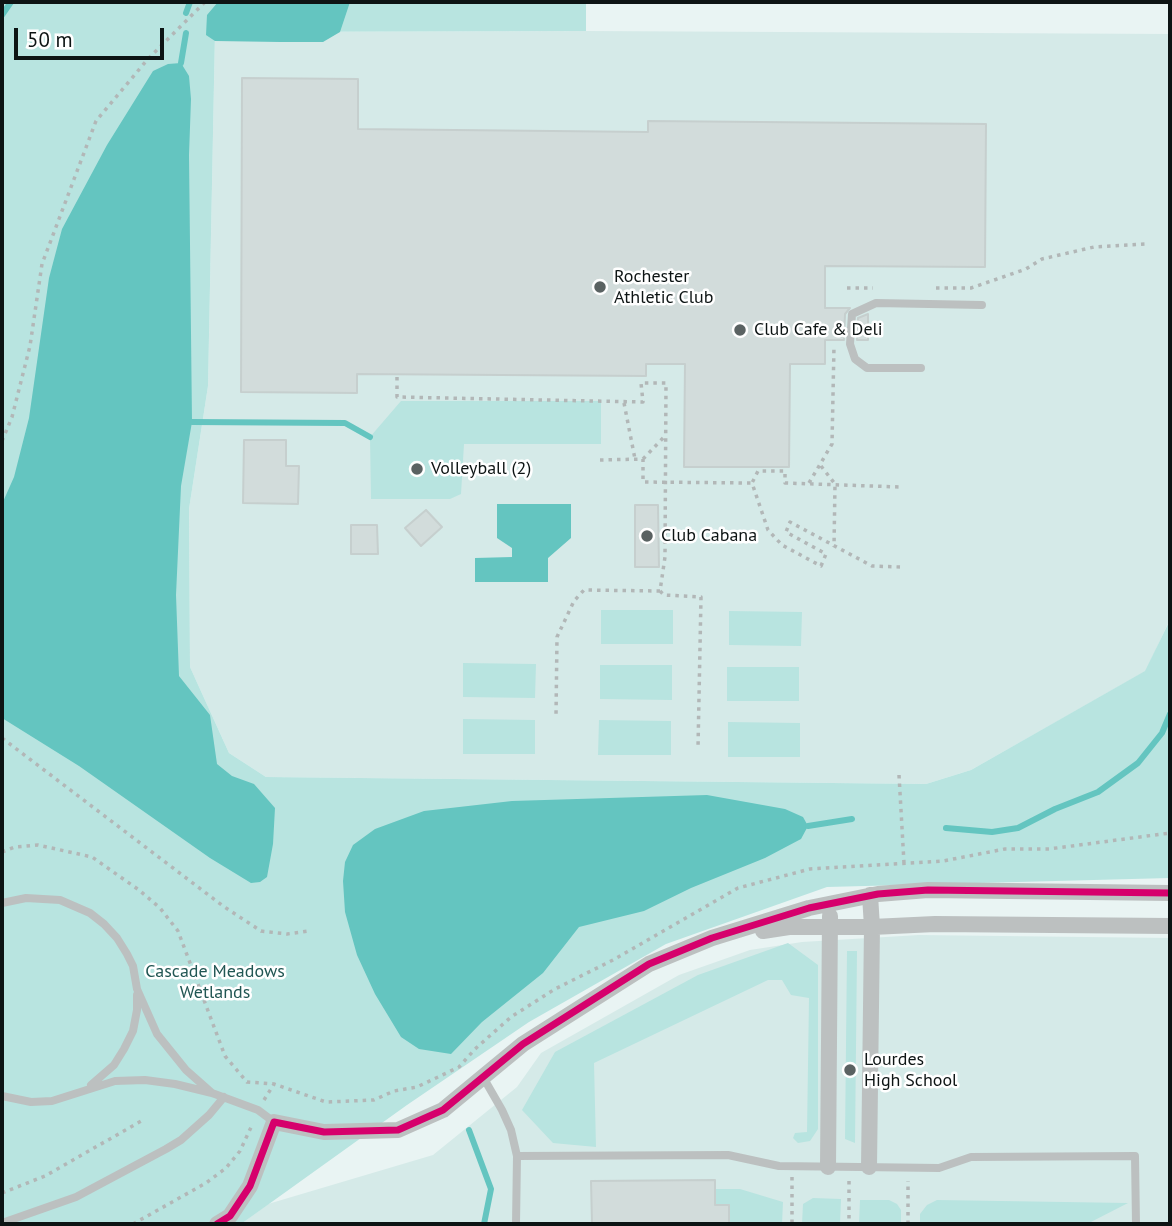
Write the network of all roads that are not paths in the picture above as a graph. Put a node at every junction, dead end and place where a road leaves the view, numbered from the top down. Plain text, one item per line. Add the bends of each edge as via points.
1 (982, 305) dead end
2 (921, 368) dead end
3 (1170, 893) edge
4 (870, 895) junction
5 (2, 903) edge
6 (831, 903) junction
7 (829, 926) junction
8 (1170, 926) edge
9 (872, 927) junction
10 (712, 938) junction
11 (137, 989) junction
12 (483, 1077) junction
13 (86, 1089) junction
14 (212, 1093) junction
15 (2, 1096) edge
16 (224, 1097) junction
17 (274, 1122) junction
18 (517, 1156) junction
19 (828, 1167) junction
20 (869, 1167) junction
21 (2, 1223) edge
22 (217, 1224) edge
23 (516, 1224) edge
24 (1136, 1224) edge

1 - 2 lane via 876,303 852,314 850,344 855,359 867,368
3 - 4 street via 928,890
4 - 6 street
4 - 9 street
5 - 11 lane via 43,897 90,913 117,938 132,966
6 - 7 street
6 - 10 street
7 - 9 street
7 - 10 street
7 - 19 street
8 - 9 street
9 - 20 street
10 - 12 street via 649,964 533,1037
11 - 13 lane via 137,1010 124,1049 114,1065
11 - 14 lane via 157,1034
12 - 17 street via 443,1111 398,1130 324,1132
12 - 18 lane via 511,1130
13 - 14 lane via 115,1081 145,1080
13 - 15 lane via 52,1101
14 - 16 lane
16 - 17 lane
16 - 21 lane via 166,1149 76,1197
17 - 22 street via 250,1186 230,1216
18 - 19 lane via 728,1155 779,1166
18 - 23 lane
19 - 20 lane
20 - 24 lane via 939,1168 971,1157 1135,1156

